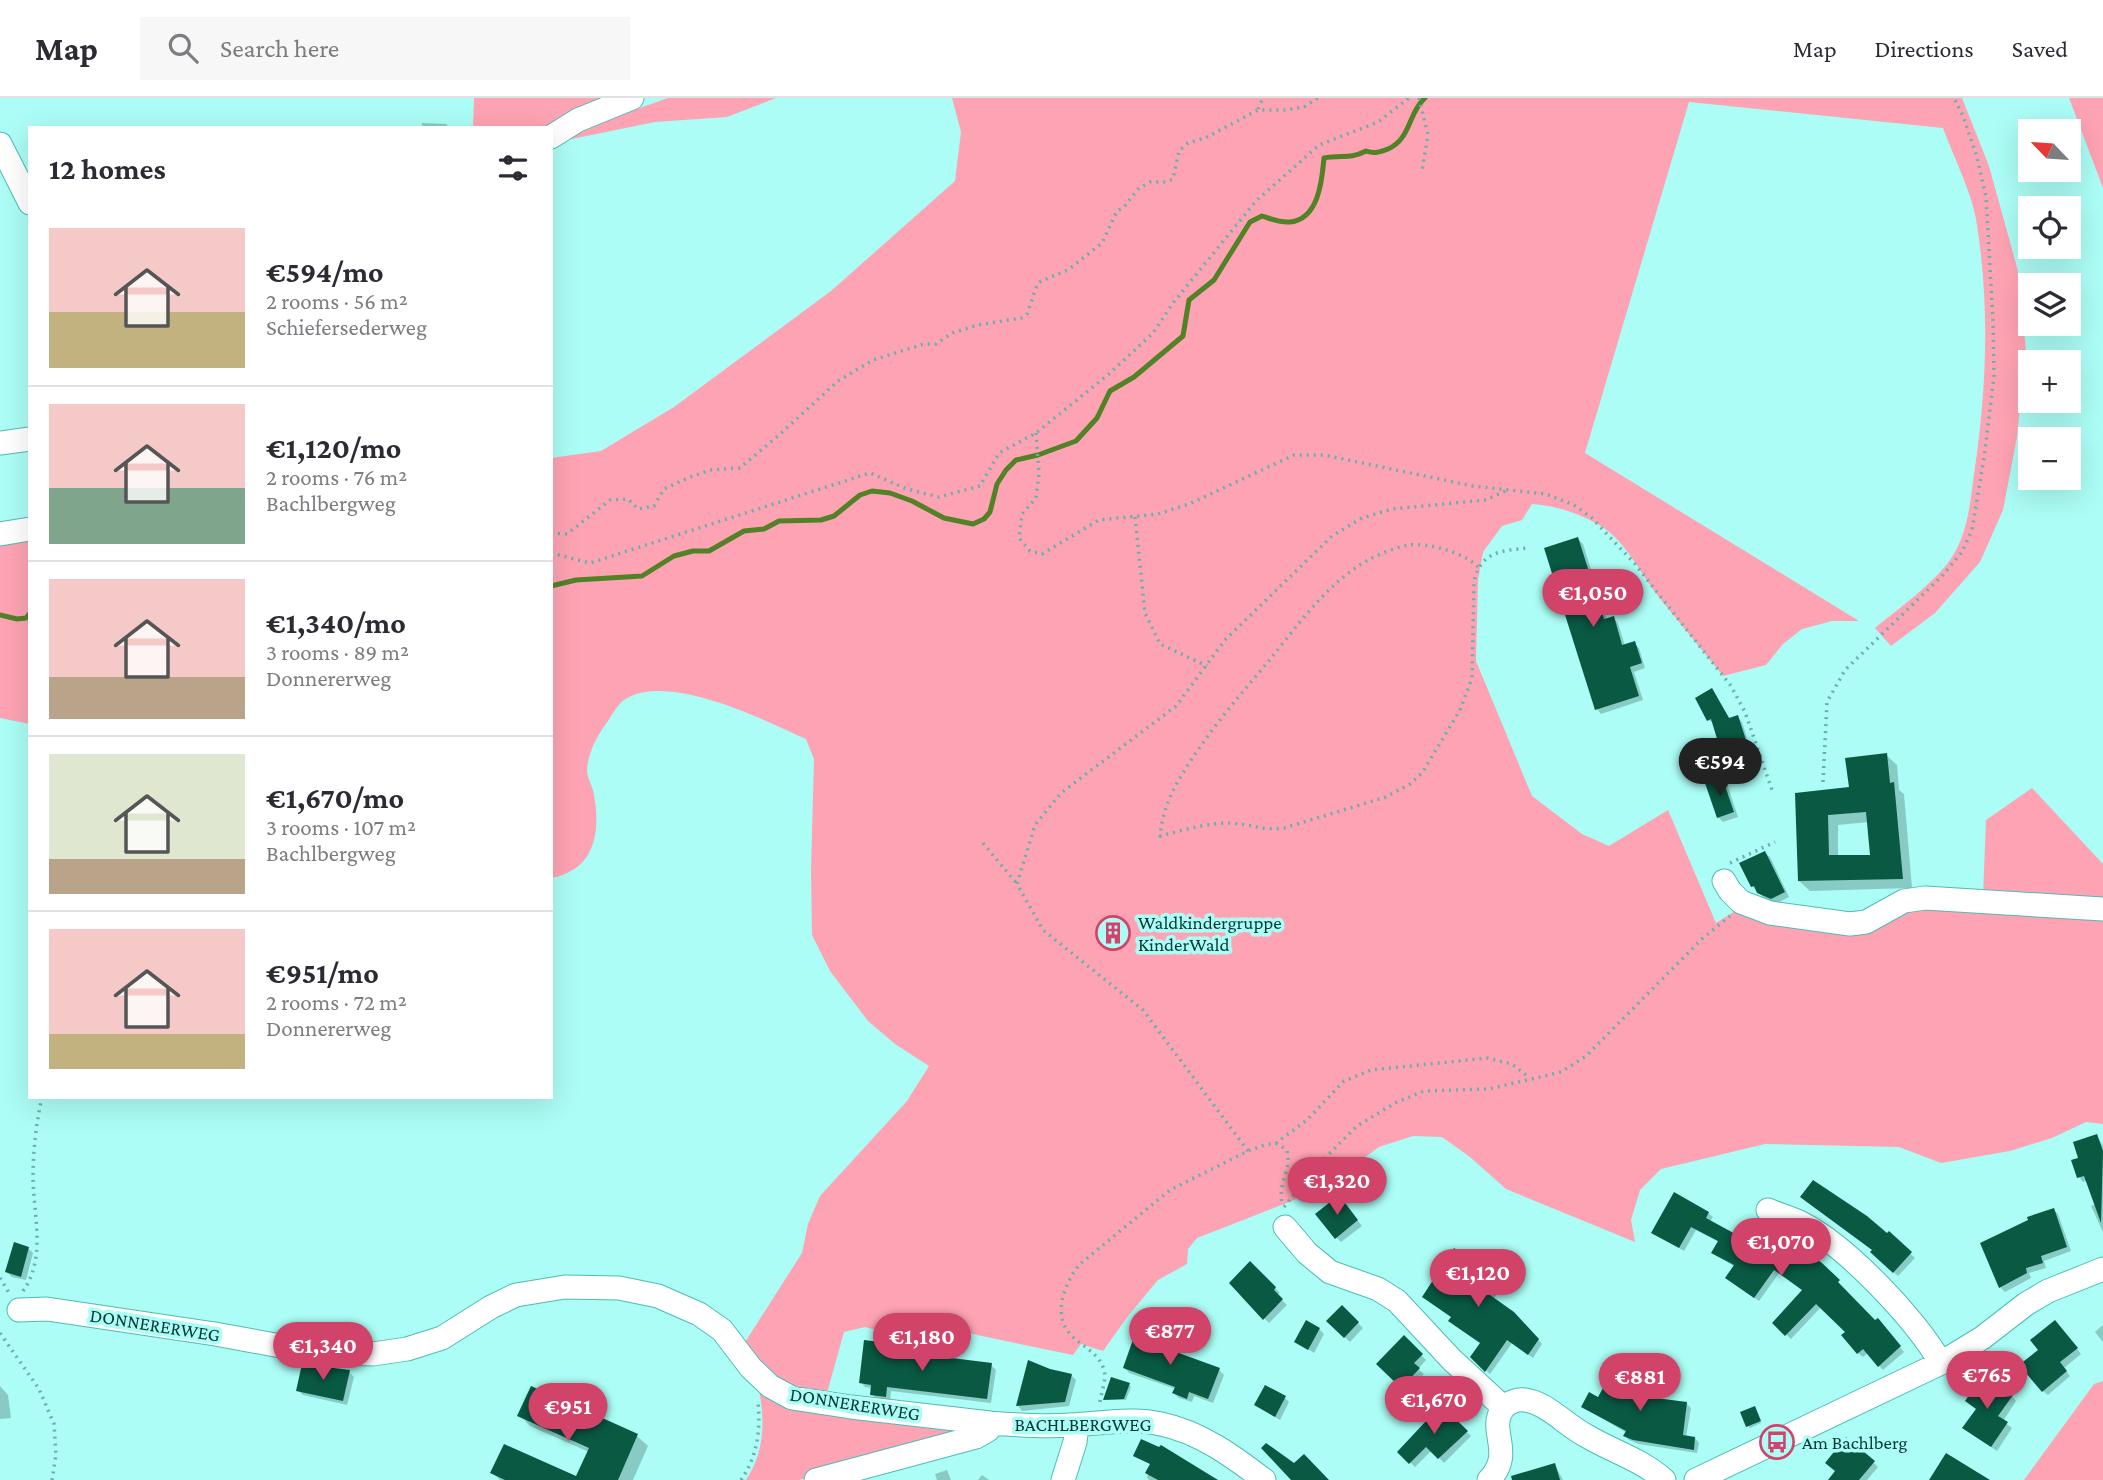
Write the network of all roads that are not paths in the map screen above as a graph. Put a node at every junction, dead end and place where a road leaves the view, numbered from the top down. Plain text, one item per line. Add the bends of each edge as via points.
1 (632, 98) edge
2 (553, 136) edge
3 (0, 144) edge
4 (28, 199) edge
5 (28, 439) edge
6 (0, 443) edge
7 (28, 529) edge
8 (0, 534) edge
9 (1724, 881) dead end
10 (2103, 909) edge
11 (1768, 1210) dead end
12 (1284, 1217) road end
13 (2103, 1269) edge
14 (19, 1310) road end
15 (1941, 1363) junction
16 (1503, 1407) junction
17 (990, 1423) junction
18 (1077, 1425) junction
19 (816, 1480) edge
20 (1063, 1480) edge
21 (1264, 1480) edge
22 (1489, 1480) edge
23 (1664, 1480) edge
24 (1696, 1480) edge

1 - 2 street
3 - 4 street
5 - 6 street
7 - 8 street
9 - 10 street via 1741,902 1770,913 1850,924 1866,922 1904,901 1925,898
11 - 15 street via 1803,1224 1847,1255
12 - 16 street via 1307,1253 1330,1272 1397,1301
13 - 15 street via 2048,1291
14 - 17 street, DONNERERWEG via 47,1308 313,1352 373,1354 442,1338 516,1295 565,1287 619,1288 658,1296 710,1321 751,1368 787,1396
15 - 24 street
16 - 22 street via 1498,1417 1500,1463
16 - 23 street via 1525,1400 1539,1405
17 - 18 street, BACHLBERGWEG
17 - 19 street, BACHLBERGWEG via 988,1430 976,1437
18 - 20 street
18 - 21 street, BACHLBERGWEG via 1138,1422 1172,1426 1206,1441

